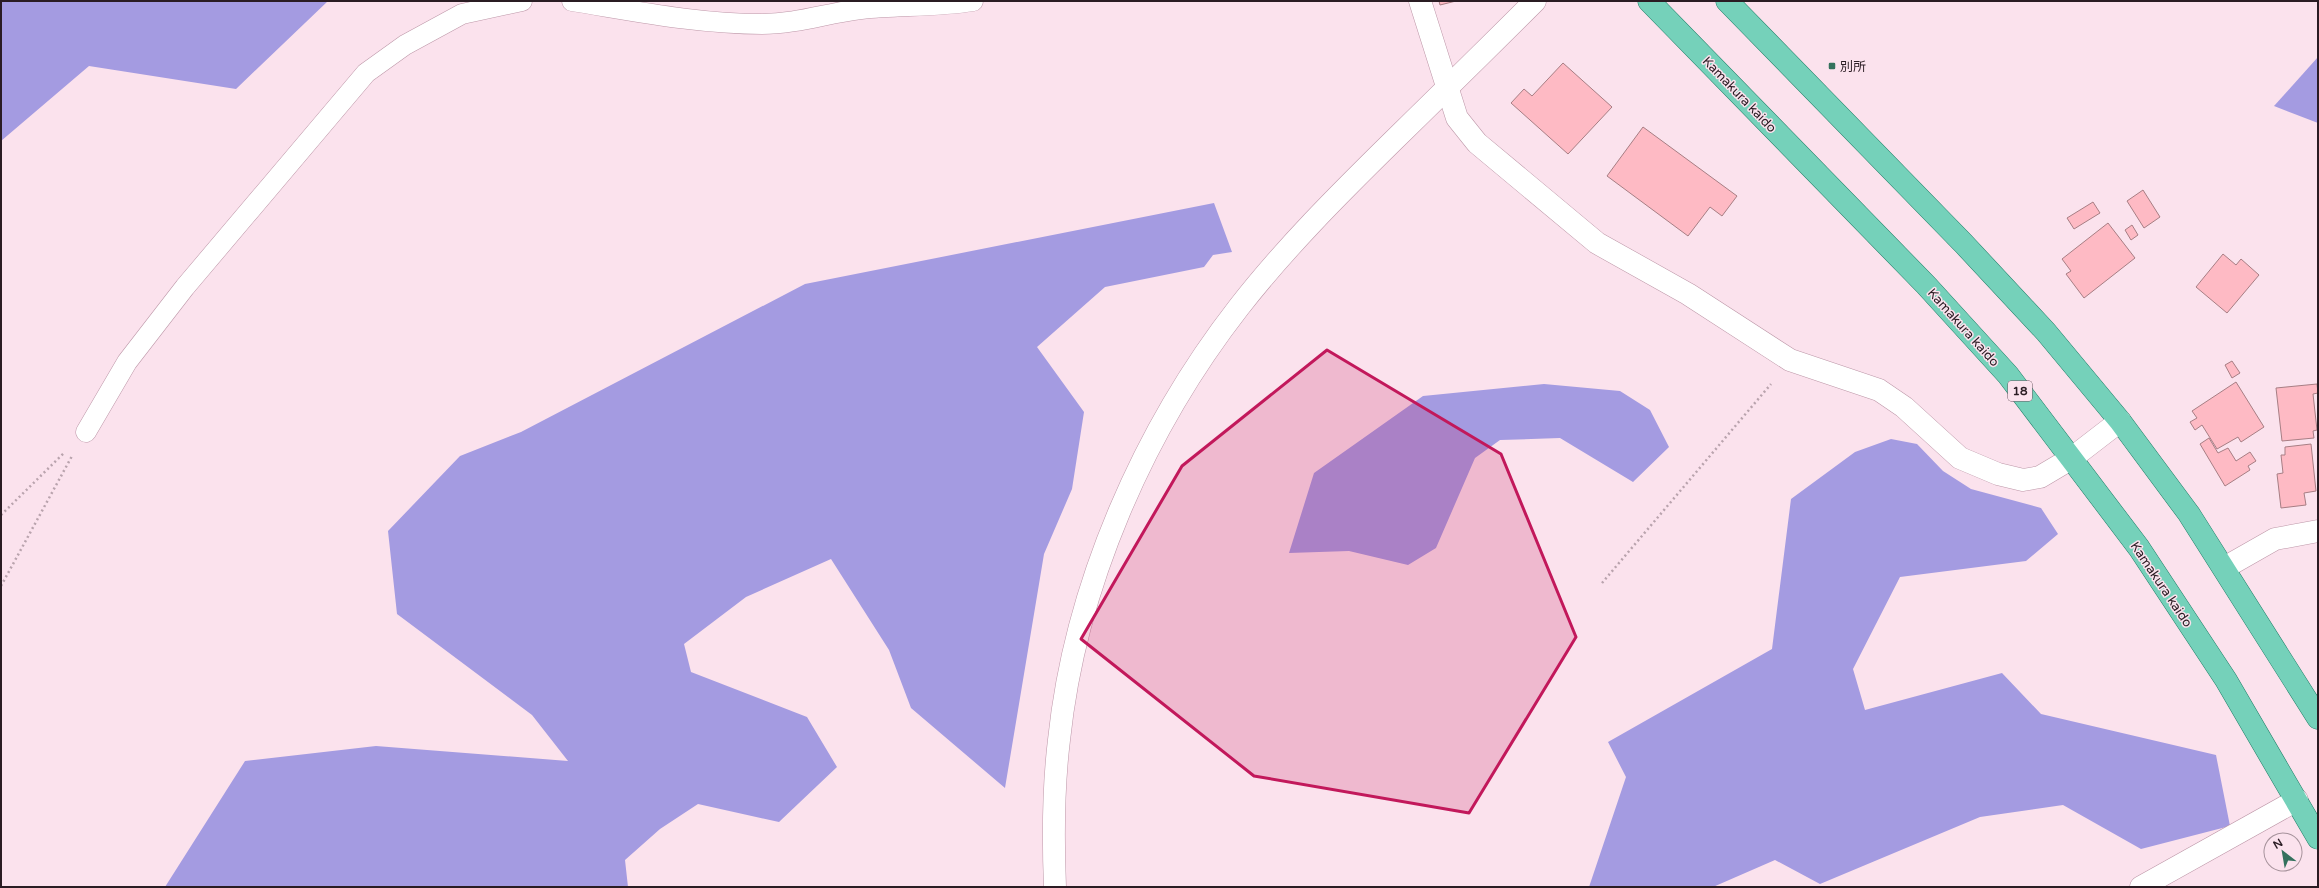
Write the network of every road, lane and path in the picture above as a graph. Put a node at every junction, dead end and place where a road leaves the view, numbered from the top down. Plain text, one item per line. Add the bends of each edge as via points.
1 (522, 1) edge
2 (572, 1) edge
3 (973, 1) edge
4 (1420, 1) edge
5 (1535, 1) edge
6 (1649, 1) edge
7 (1727, 1) edge
8 (1446, 88) junction
9 (1790, 360) junction
10 (2120, 421) junction
11 (86, 432) junction
12 (2072, 458) junction
13 (1, 515) edge
14 (2318, 531) edge
15 (2224, 568) junction
16 (1602, 583) dead end
17 (1, 586) edge
18 (2318, 718) edge
19 (2297, 800) junction
20 (2318, 838) edge
21 (1055, 887) edge
22 (2141, 887) edge

1 - 11 lane via 462,14 405,45 366,73 185,286 128,362
2 - 3 lane via 683,19 761,24 811,20 860,10
4 - 8 street
5 - 8 street
6 - 12 main road, Kamakura kaido / 18 via 1926,285 2008,375
7 - 10 main road via 1964,244 2046,332
8 - 9 street via 1457,118 1477,143 1597,243 1688,294
8 - 21 street via 1333,200 1280,257 1238,308 1197,367 1162,424 1136,474 1097,570 1082,616 1069,678 1059,739 1053,836
9 - 12 street via 1879,390 1904,408 1960,458 1998,474 2023,480 2040,477
9 - 16 path
10 - 12 street
10 - 15 main road via 2189,514
11 - 13 path
11 - 17 path
12 - 19 main road, Kamakura kaido / 18 via 2140,548 2226,680
14 - 15 street via 2275,540
15 - 18 main road
19 - 20 main road, Kamakura kaido / 18
19 - 22 street

